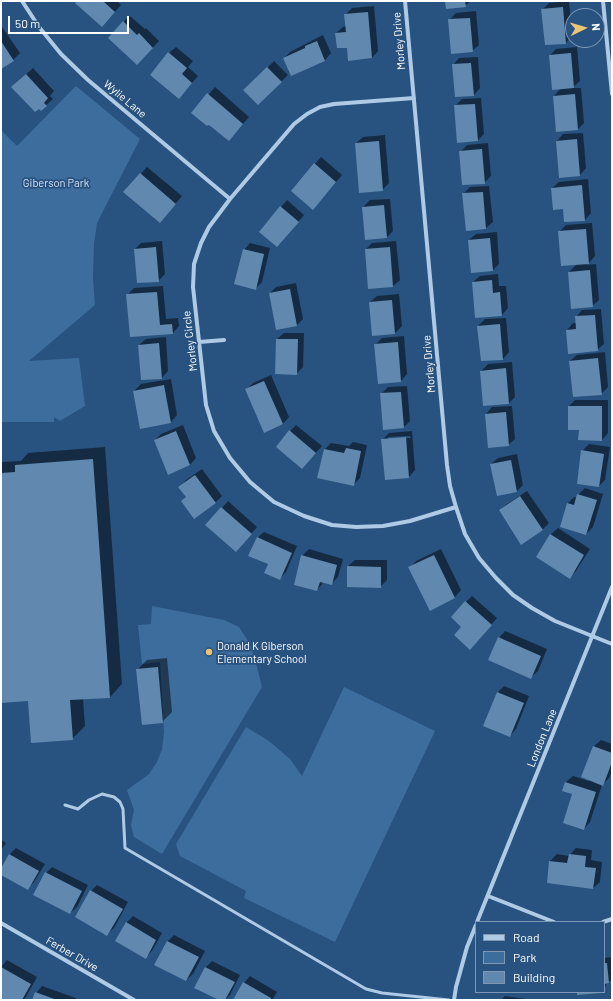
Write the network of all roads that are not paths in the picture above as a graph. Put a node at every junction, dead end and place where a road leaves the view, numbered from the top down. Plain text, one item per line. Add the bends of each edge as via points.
1 (22, 1) edge
2 (405, 1) edge
3 (603, 1) edge
4 (612, 94) edge
5 (414, 98) junction
6 (230, 199) junction
7 (224, 340) dead end
8 (199, 342) junction
9 (456, 507) junction
10 (612, 587) edge
11 (593, 636) junction
12 (612, 644) edge
13 (65, 805) dead end
14 (488, 896) junction
15 (478, 921) edge
16 (551, 921) edge
17 (1, 923) edge
18 (475, 928) edge
19 (134, 1000) edge
20 (449, 1000) edge
21 (454, 1000) edge

1 - 6 street, Wylie Lane via 38,27 88,80
2 - 5 street, Morley Drive
3 - 4 street
5 - 6 street, Morley Circle via 334,104 320,107 307,114 294,124
5 - 9 street, Morley Drive via 447,465
6 - 8 street, Morley Circle via 209,227 194,264 193,287
7 - 8 street
8 - 9 street, Morley Circle via 206,405 214,431 230,458 250,482 274,502 332,525 356,527 410,521
9 - 11 street, Morley Drive via 465,534 479,558 513,595 556,621
10 - 11 street, London Lane
11 - 12 street, Morley Drive
11 - 14 street, London Lane
13 - 20 lane via 78,809 102,794 114,797 123,808 125,848 366,989
14 - 15 street, London Lane
14 - 16 street
17 - 19 street, Ferber Drive
18 - 21 street, London Lane via 467,947

